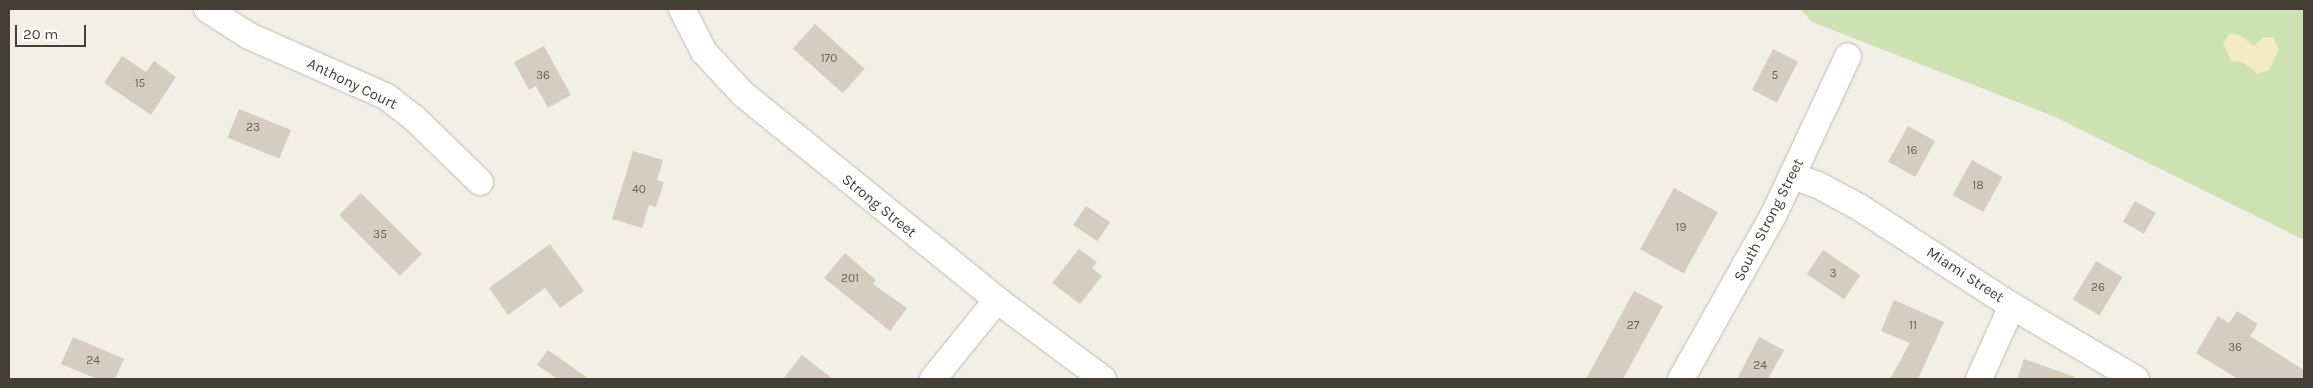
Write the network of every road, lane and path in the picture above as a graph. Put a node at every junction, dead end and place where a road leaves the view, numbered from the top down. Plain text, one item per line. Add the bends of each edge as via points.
1 (207, 9) edge
2 (682, 9) edge
3 (1848, 56) dead end
4 (1793, 176) junction
5 (480, 182) dead end
6 (997, 300) junction
7 (2012, 306) junction
8 (933, 379) edge
9 (1103, 379) edge
10 (1681, 379) edge
11 (1979, 379) edge
12 (2136, 379) edge

1 - 5 street, Anthony Court via 249,36 387,98 414,118
2 - 6 street, Strong Street via 704,52 743,94
3 - 4 street, South Strong Street
4 - 7 street, Miami Street via 1859,207
4 - 10 street, South Strong Street
6 - 8 street
6 - 9 street, Strong Street
7 - 11 street
7 - 12 street, Miami Street

